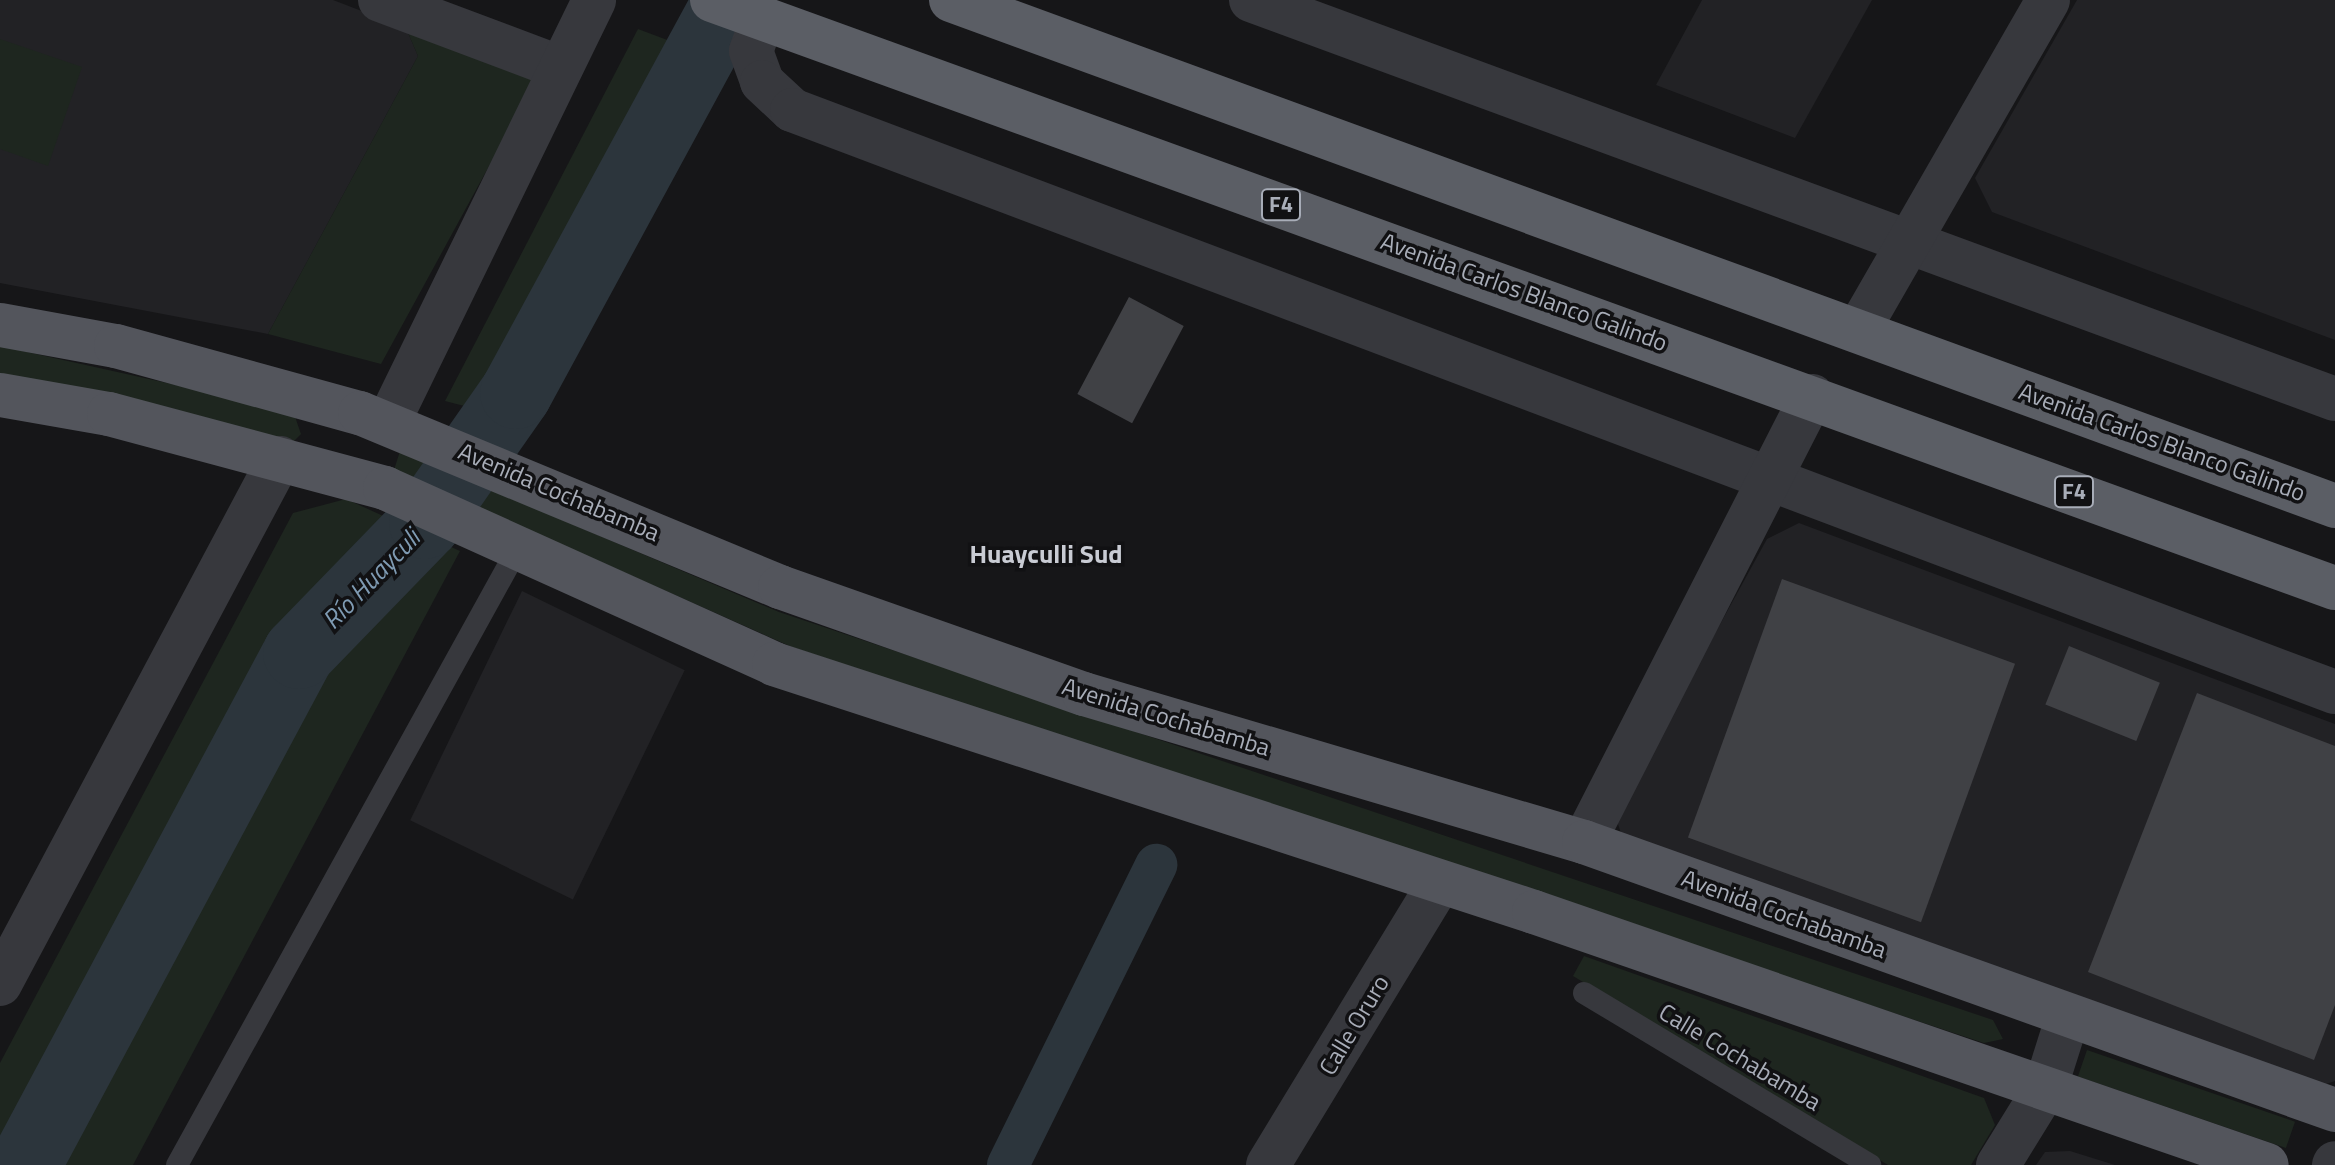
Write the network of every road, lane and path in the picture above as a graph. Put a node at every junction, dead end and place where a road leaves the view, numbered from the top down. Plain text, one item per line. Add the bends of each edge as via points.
1 (380, 0) edge
2 (594, 0) edge
3 (951, 0) edge
4 (1251, 0) edge
5 (2048, 0) edge
6 (741, 10) edge
7 (561, 68) junction
8 (1910, 239) junction
9 (0, 325) edge
10 (1859, 329) junction
11 (0, 395) edge
12 (1812, 396) junction
13 (2335, 399) edge
14 (374, 418) junction
15 (280, 458) junction
16 (335, 474) junction
17 (1769, 477) junction
18 (2335, 506) edge
19 (518, 548) junction
20 (2335, 588) edge
21 (2335, 692) edge
22 (1584, 842) junction
23 (1439, 884) junction
24 (0, 984) edge
25 (1584, 993) dead end
26 (2068, 1016) junction
27 (2045, 1089) junction
28 (2335, 1110) edge
29 (177, 1165) edge
30 (1268, 1165) edge
31 (1870, 1165) edge
32 (1998, 1165) edge
33 (2267, 1165) edge

1 - 7 street
2 - 7 street
3 - 10 highway, Avenida Carlos Blanco Galindo
4 - 8 street
5 - 8 street
6 - 12 highway, Avenida Carlos Blanco Galindo / F4
6 - 17 street via 762,82 792,110
7 - 14 street
8 - 10 street
8 - 13 street
9 - 14 main road, Avenida Cochabamba via 116,346
10 - 18 highway, Avenida Carlos Blanco Galindo
11 - 15 main road via 109,414
12 - 17 street
12 - 20 highway, Avenida Carlos Blanco Galindo / F4
14 - 16 main road
14 - 22 main road, Avenida Cochabamba via 780,587 1070,689
15 - 16 main road
15 - 24 street
16 - 19 main road
17 - 21 street
17 - 22 street
19 - 23 main road via 774,664
19 - 29 lane
22 - 26 main road, Avenida Cochabamba
23 - 27 main road
23 - 30 street, Calle Oruro
25 - 31 lane, Calle Cochabamba
26 - 27 street
26 - 28 main road, Avenida Cochabamba
27 - 32 street
27 - 33 main road

